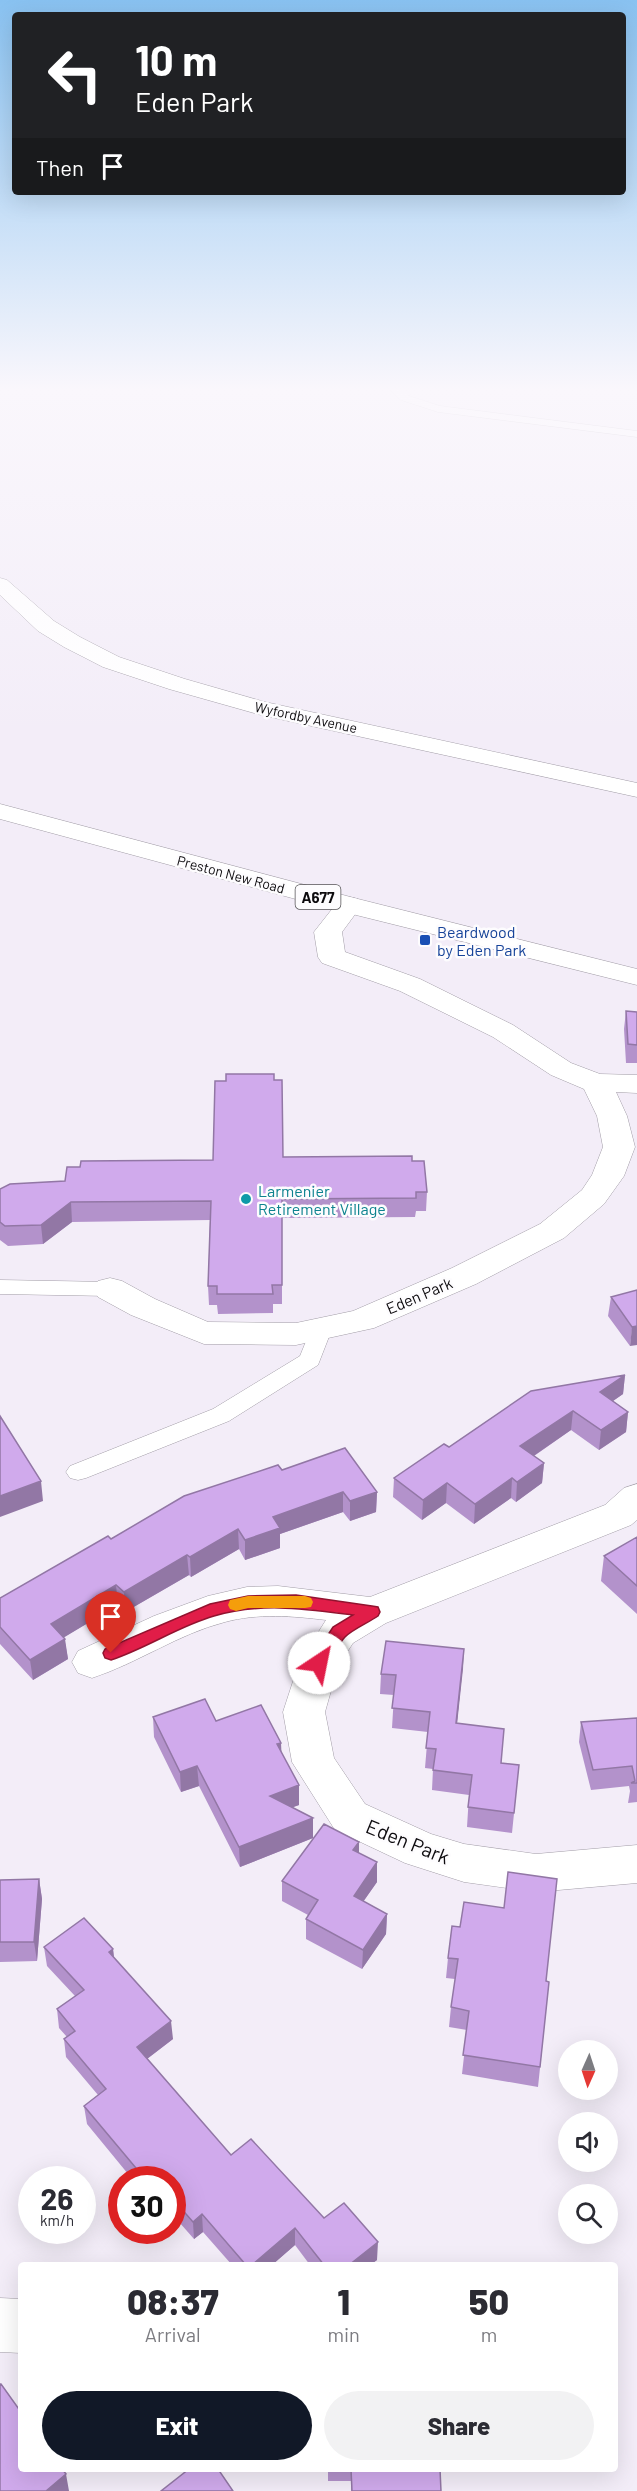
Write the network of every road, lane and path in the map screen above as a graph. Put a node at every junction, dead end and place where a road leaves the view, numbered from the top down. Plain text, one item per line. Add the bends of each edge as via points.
1 (0, 584) edge
2 (637, 790) edge
3 (0, 811) edge
4 (349, 905) junction
5 (637, 977) edge
6 (596, 1083) junction
7 (637, 1084) edge
8 (0, 1287) edge
9 (110, 1289) joint
10 (321, 1329) junction
11 (78, 1472) dead end
12 (637, 1498) edge
13 (372, 1612) junction
14 (92, 1662) dead end
15 (637, 1864) edge
16 (0, 2325) edge
17 (18, 2326) edge

1 - 2 main road, Wyfordby Avenue via 46,626 72,642 111,662 177,684 261,708
3 - 4 main road, Preston New Road / A677
4 - 5 main road, Preston New Road / A677
4 - 6 main road via 328,932 333,957 410,985 503,1031 561,1069
6 - 7 main road
6 - 10 main road, Eden Park via 612,1116 619,1147 608,1176 593,1197 552,1231 464,1276 362,1320
8 - 9 lane
9 - 10 main road, Eden Park via 204,1333 296,1335
10 - 11 lane via 310,1360 221,1415
12 - 13 main road, Eden Park via 618,1515
13 - 14 main road, Eden Park via 296,1601 248,1602 210,1611
13 - 15 main road, Eden Park via 339,1632 319,1663 303,1712 313,1762 350,1816 421,1850 464,1863 536,1873
16 - 17 main road

